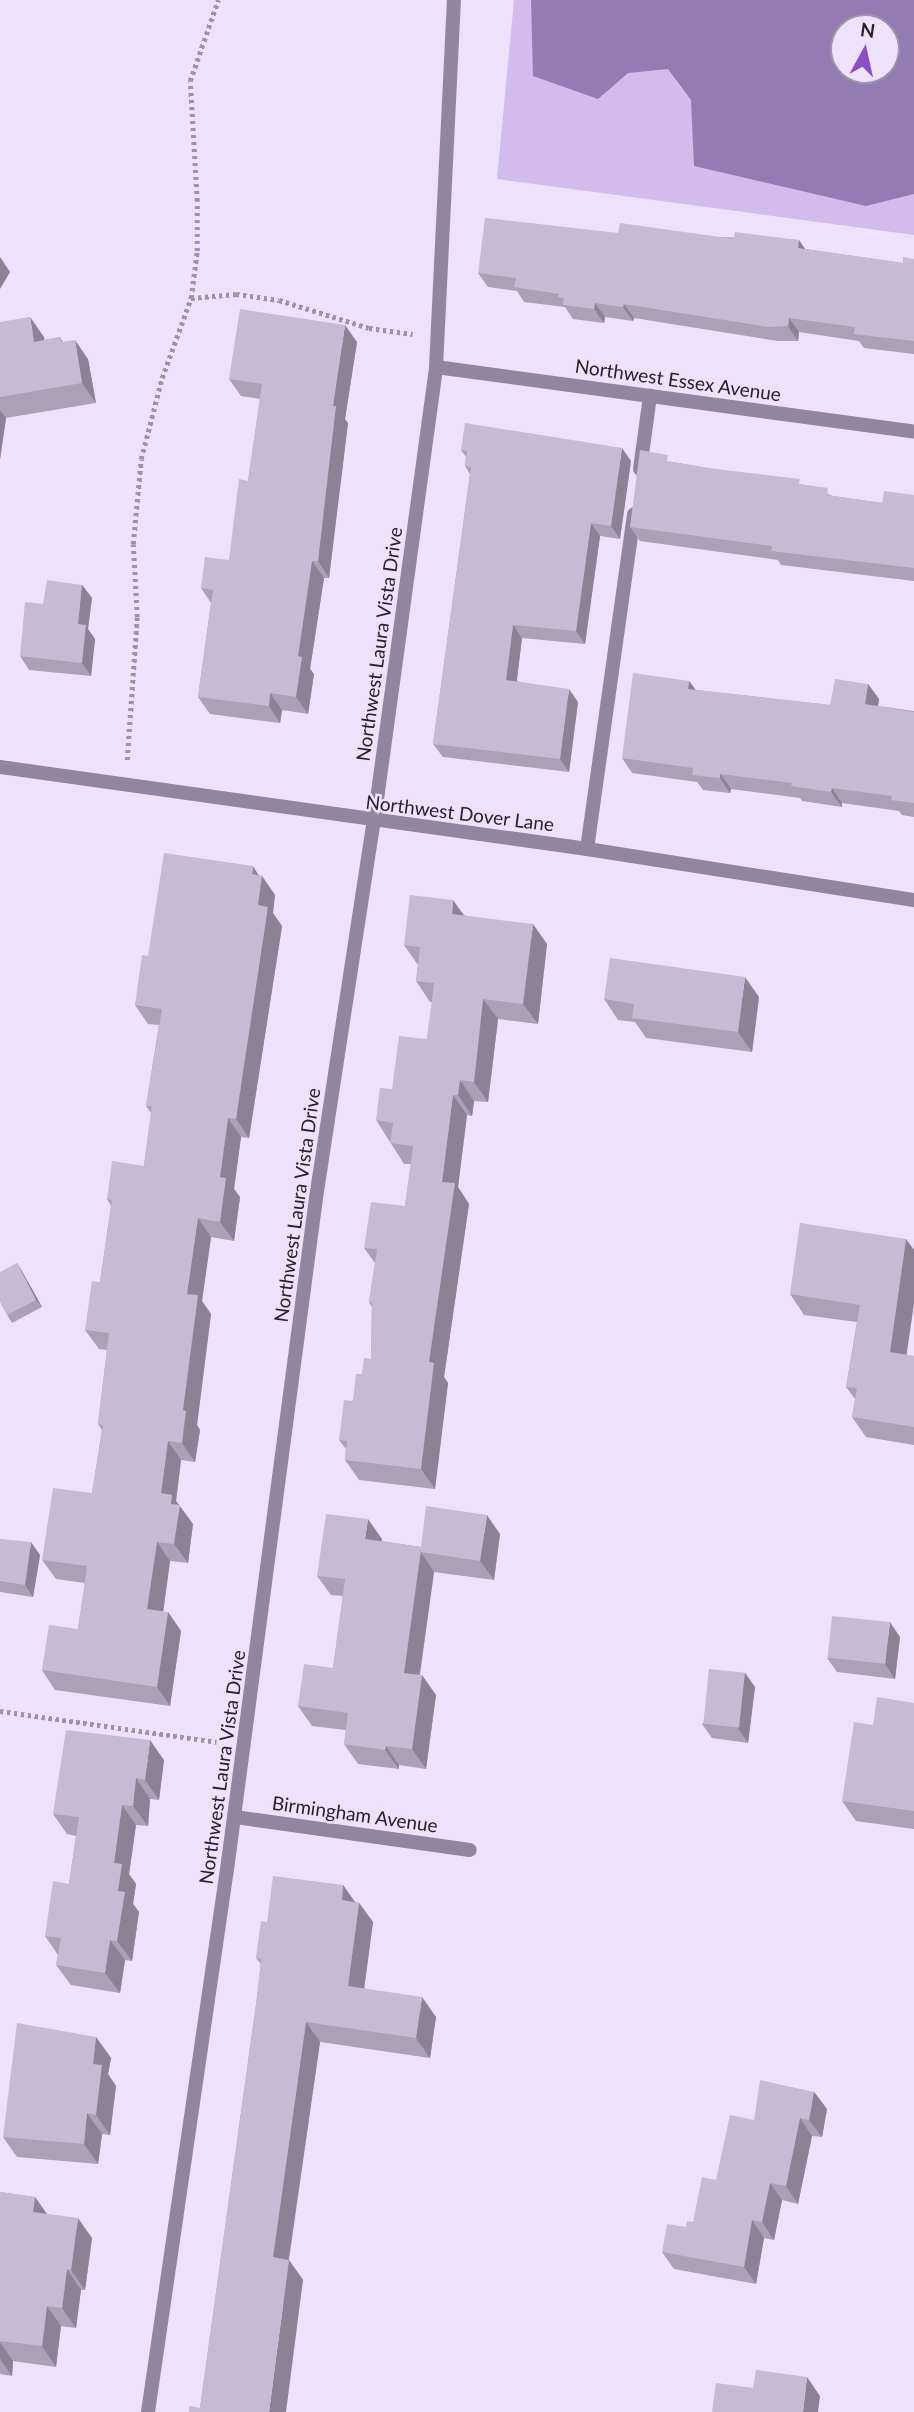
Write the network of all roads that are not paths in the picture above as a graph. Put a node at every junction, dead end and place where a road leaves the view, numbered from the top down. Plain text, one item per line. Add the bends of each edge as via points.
1 (454, 0) edge
2 (436, 367) junction
3 (650, 396) junction
4 (914, 432) edge
5 (0, 767) edge
6 (374, 821) junction
7 (587, 849) junction
8 (914, 900) edge
9 (235, 1817) junction
10 (470, 1850) dead end
11 (148, 2412) edge

1 - 2 street, Northwest Laura Vista Drive
2 - 3 street, Northwest Essex Avenue
2 - 6 street, Northwest Laura Vista Drive
3 - 4 street, Northwest Essex Avenue
3 - 7 street
5 - 6 street, Northwest Dover Lane
6 - 7 street, Northwest Dover Lane
6 - 9 street, Northwest Laura Vista Drive via 316,1198
7 - 8 street, Northwest Dover Lane
9 - 10 street, Birmingham Avenue
9 - 11 street, Northwest Laura Vista Drive

